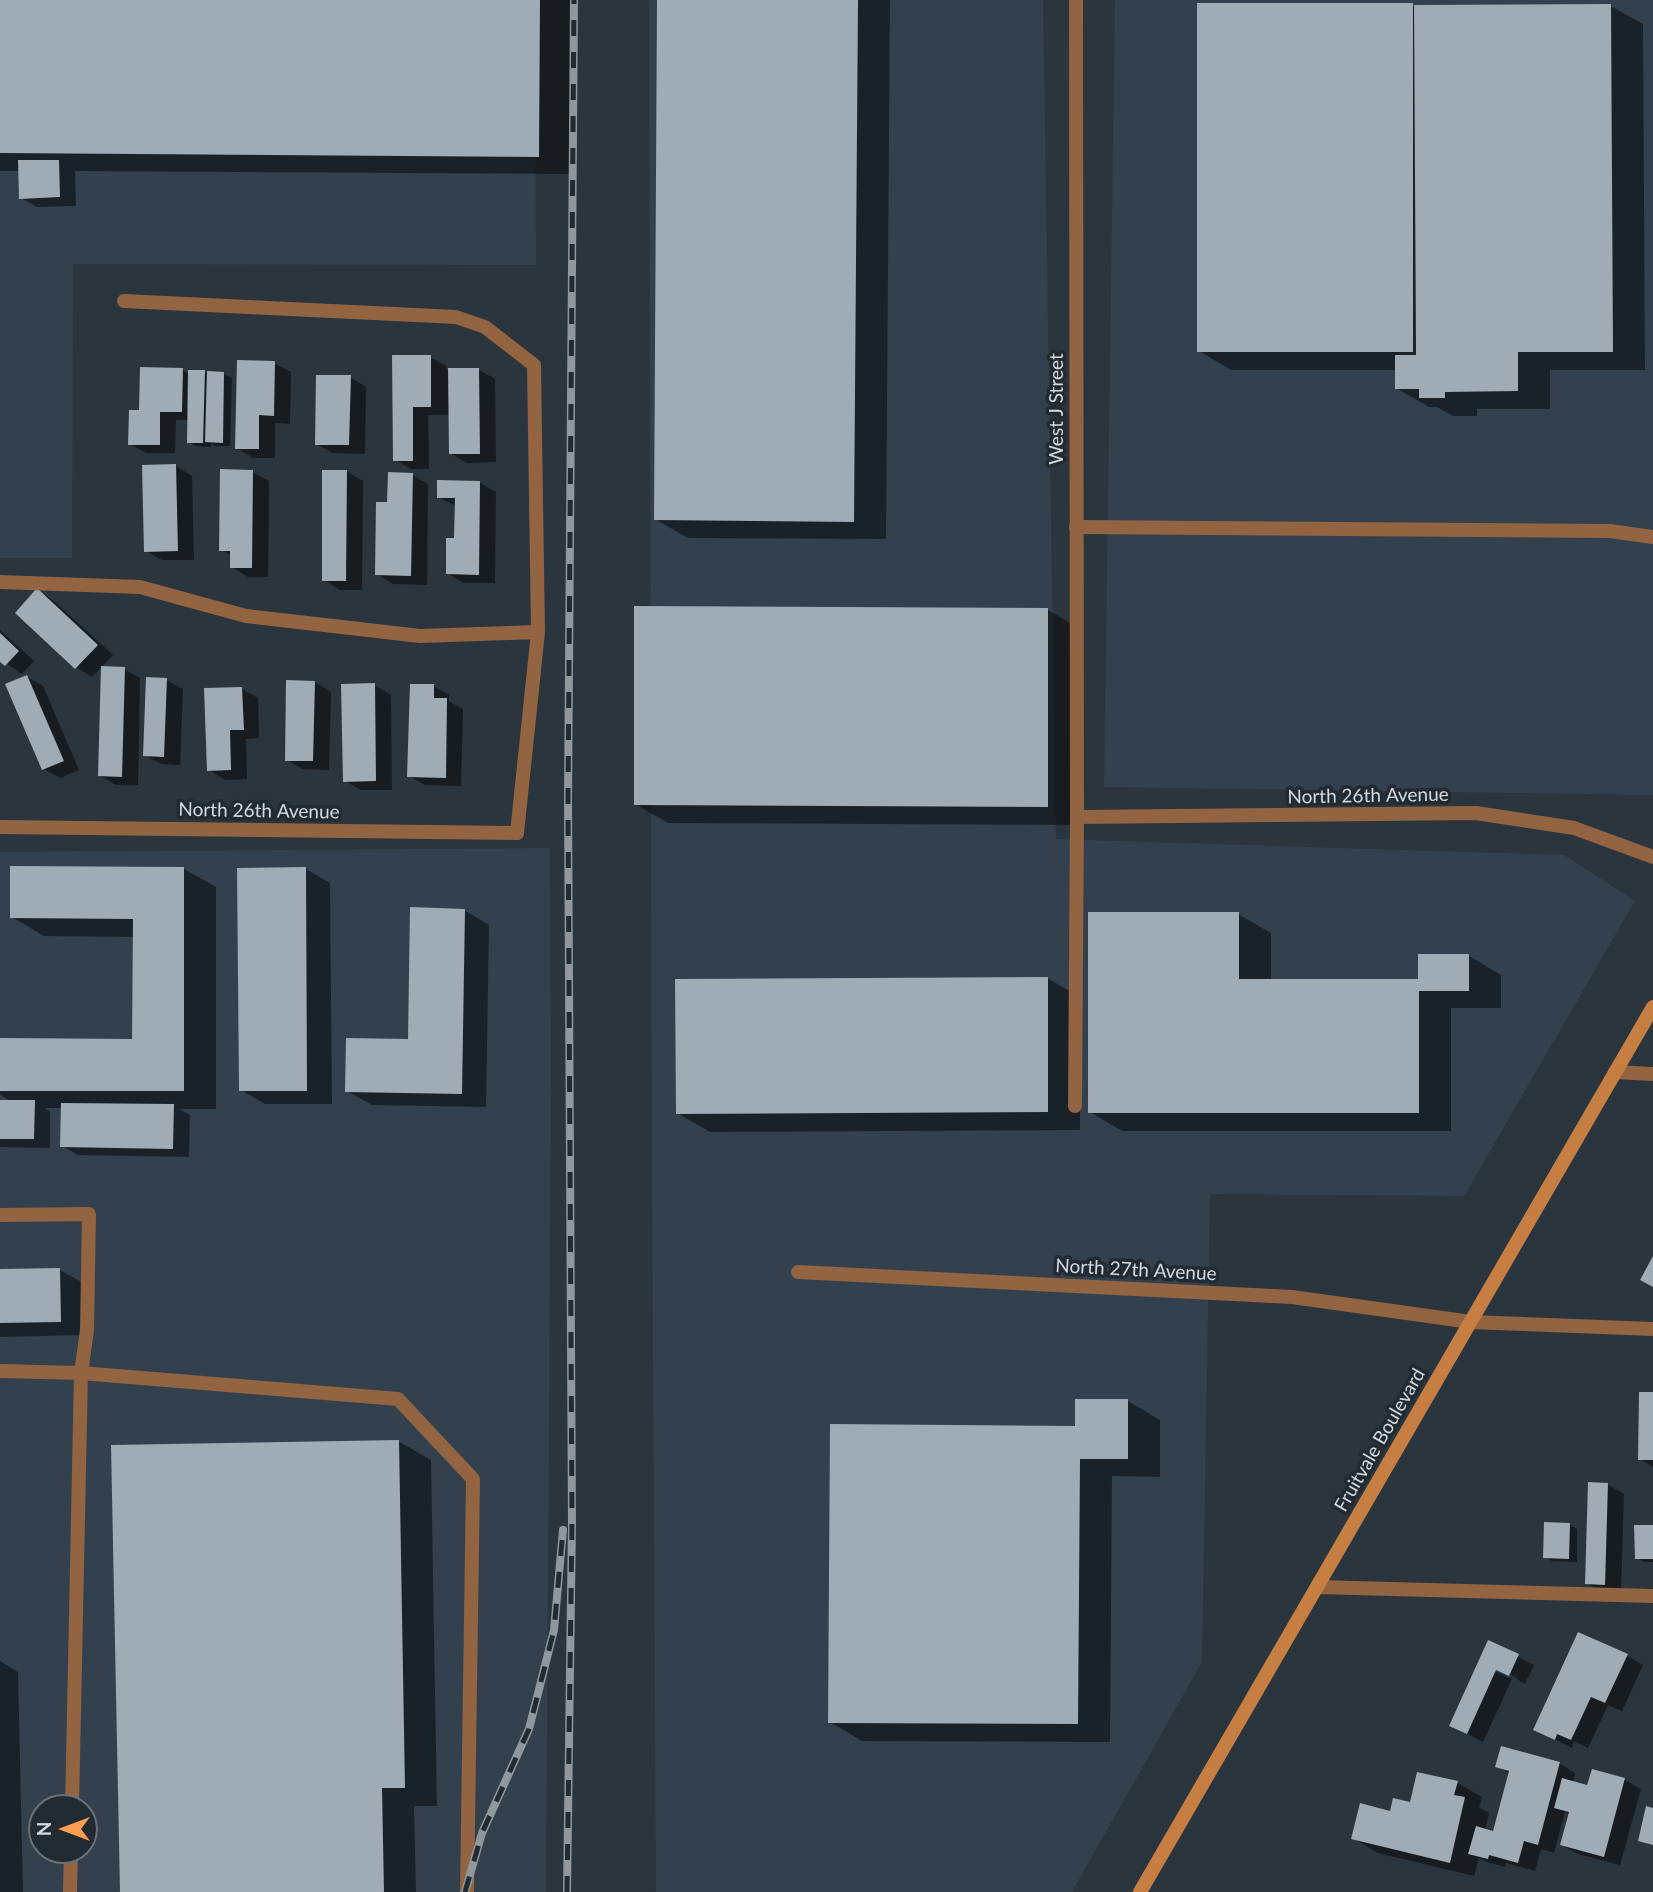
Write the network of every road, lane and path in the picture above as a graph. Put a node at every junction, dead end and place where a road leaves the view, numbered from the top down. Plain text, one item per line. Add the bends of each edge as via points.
1 (1076, 0) edge
2 (124, 301) dead end
3 (1076, 527) junction
4 (1653, 537) edge
5 (0, 582) edge
6 (538, 632) junction
7 (1077, 817) junction
8 (0, 827) edge
9 (1653, 858) edge
10 (1653, 1007) edge
11 (1615, 1072) junction
12 (1653, 1074) edge
13 (1075, 1106) dead end
14 (0, 1215) edge
15 (798, 1272) dead end
16 (1471, 1322) junction
17 (1653, 1329) edge
18 (0, 1371) edge
19 (81, 1373) junction
20 (1317, 1587) junction
21 (1653, 1596) edge
22 (72, 1794) edge
23 (71, 1864) edge
24 (70, 1892) edge
25 (467, 1892) edge
26 (1140, 1892) edge

1 - 3 street, West J Street
2 - 6 street via 456,317 485,327 534,365
3 - 4 street via 1610,531
3 - 7 street, West J Street
5 - 6 street via 140,587 246,615 420,636
6 - 8 street, North 26th Avenue via 517,833
7 - 9 street, North 26th Avenue via 1476,814 1574,828
7 - 13 street, West J Street
10 - 11 main road, Fruitvale Boulevard
11 - 12 street
11 - 16 main road, Fruitvale Boulevard
14 - 19 street via 89,1214 88,1330
15 - 16 street, North 27th Avenue via 1292,1297
16 - 17 street, North 27th Avenue
16 - 20 main road, Fruitvale Boulevard
18 - 19 street
19 - 22 street
19 - 25 street via 398,1399 473,1479
20 - 21 street
20 - 26 main road, Fruitvale Boulevard
23 - 24 street

